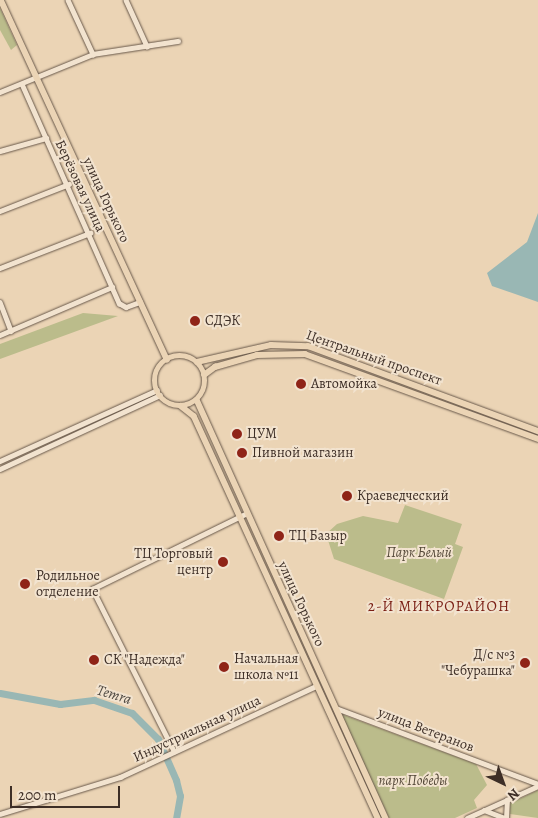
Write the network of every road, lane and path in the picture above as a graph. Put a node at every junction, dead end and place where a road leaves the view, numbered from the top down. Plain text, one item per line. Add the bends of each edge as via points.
1 (1, 0) edge
2 (68, 0) edge
3 (126, 0) edge
4 (178, 41) dead end
5 (147, 46) junction
6 (93, 54) junction
7 (36, 77) junction
8 (22, 84) junction
9 (0, 92) edge
10 (46, 138) junction
11 (0, 151) edge
12 (68, 184) junction
13 (0, 211) edge
14 (90, 233) junction
15 (0, 268) edge
16 (112, 287) junction
17 (0, 302) edge
18 (140, 302) junction
19 (11, 330) junction
20 (0, 336) edge
21 (286, 344) junction
22 (286, 352) junction
23 (167, 359) junction
24 (197, 362) junction
25 (204, 375) junction
26 (158, 392) junction
27 (197, 400) junction
28 (452, 400) junction
29 (181, 406) junction
30 (449, 406) junction
31 (538, 431) edge
32 (538, 439) edge
33 (0, 461) edge
34 (0, 469) edge
35 (245, 514) junction
36 (238, 517) junction
37 (323, 683) junction
38 (316, 686) junction
39 (334, 708) junction
40 (174, 752) junction
41 (538, 785) edge
42 (507, 800) junction
43 (484, 810) junction
44 (0, 814) edge
45 (378, 818) edge
46 (386, 818) edge
47 (467, 818) edge
48 (506, 818) edge

1 - 7 main road, улица Горького
2 - 6 street
3 - 5 street
4 - 5 street
5 - 6 street
6 - 7 street
7 - 8 street
7 - 18 main road, улица Горького
8 - 9 street
8 - 10 street, Берёзовая улица
10 - 11 street
10 - 12 street, Берёзовая улица
12 - 13 street
12 - 14 street, Берёзовая улица
14 - 15 street
14 - 16 street, Берёзовая улица
16 - 18 street, Берёзовая улица via 123,306
16 - 19 street
17 - 19 street
18 - 23 main road, улица Горького
19 - 20 street
21 - 22 main road
21 - 24 main road, Центральный проспект
21 - 28 main road, Центральный проспект via 323,351
22 - 25 main road, Центральный проспект via 236,360
22 - 30 main road, Центральный проспект via 306,354
23 - 24 main road via 184,356
23 - 26 main road via 158,371
24 - 25 main road
25 - 27 main road via 204,387
26 - 29 main road
26 - 33 street
26 - 34 street
27 - 29 main road
27 - 35 main road, улица Горького
28 - 30 main road
28 - 31 main road, Центральный проспект
29 - 36 main road, улица Горького via 194,416
30 - 32 main road, Центральный проспект
35 - 36 street
35 - 37 main road, улица Горького
36 - 38 main road, улица Горького
36 - 40 street via 92,589
37 - 38 main road
37 - 39 main road, улица Горького
38 - 40 street, Индустриальная улица
38 - 45 main road, улица Горького
39 - 41 street, улица Ветеранов
39 - 46 main road, улица Горького
40 - 44 street, Индустриальная улица via 120,778
41 - 42 street
42 - 43 street
42 - 48 street
43 - 47 street
43 - 48 street

